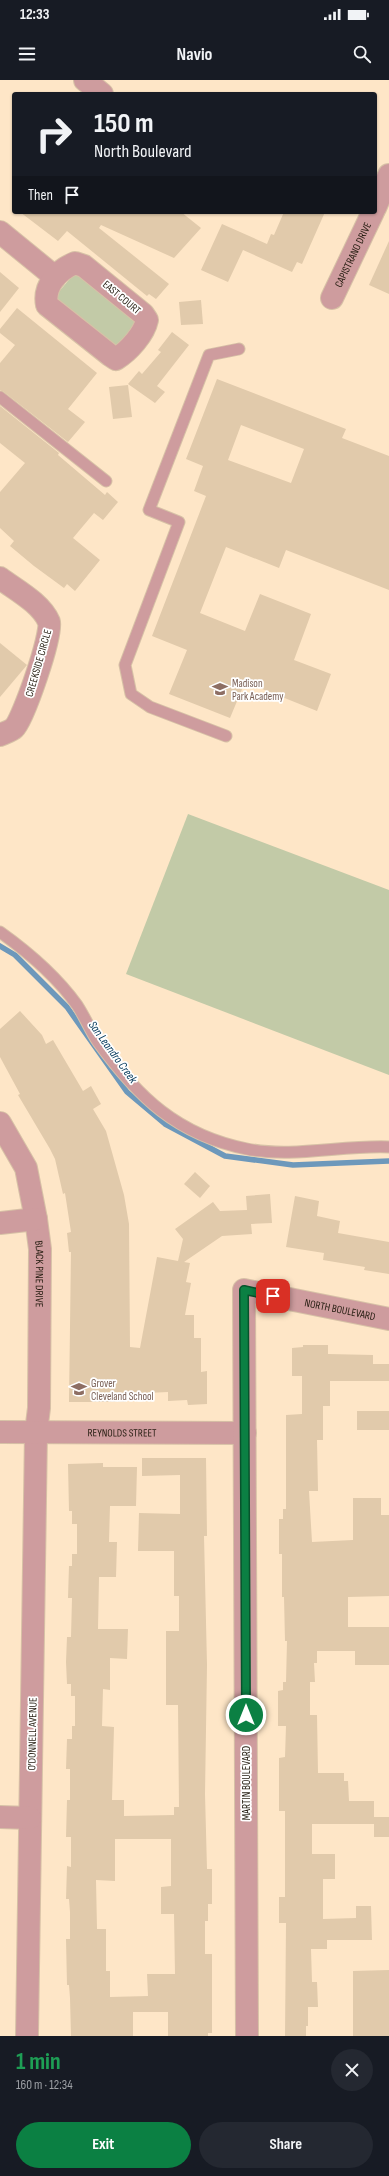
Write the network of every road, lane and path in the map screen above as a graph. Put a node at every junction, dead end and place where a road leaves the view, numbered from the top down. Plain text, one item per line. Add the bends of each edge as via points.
1 (85, 80) edge
2 (100, 92) edge
3 (389, 175) edge
4 (378, 213) edge
5 (0, 232) edge
6 (55, 277) junction
7 (332, 298) dead end
8 (239, 349) dead end
9 (0, 397) edge
10 (106, 481) dead end
11 (0, 578) edge
12 (0, 735) edge
13 (226, 736) dead end
14 (0, 932) edge
15 (0, 1123) edge
16 (389, 1146) edge
17 (36, 1219) junction
18 (0, 1223) edge
19 (244, 1290) joint
20 (389, 1319) edge
21 (0, 1432) edge
22 (36, 1432) junction
23 (244, 1433) junction
24 (0, 1817) edge
25 (30, 1818) junction
26 (27, 2036) edge
27 (247, 2036) edge

1 - 2 street
3 - 4 street, CAPISTRANO DRIVE
4 - 7 street, CAPISTRANO DRIVE
5 - 6 street
6 - 6 street, EAST COURT via 47,289 47,305 116,359 123,355 145,328 147,320 143,314 84,266 75,263
8 - 13 lane via 209,355 149,510 179,522 125,665 131,694 150,707
9 - 10 lane
11 - 12 street, CREEKSIDE CIRCLE via 43,611 50,624 48,639 22,716 13,729
14 - 16 lane via 42,966 77,1005 98,1041 150,1103 183,1127 221,1142 247,1149 275,1152
15 - 17 street, BLACK PINE DRIVE via 26,1168
17 - 18 street
17 - 22 street, BLACK PINE DRIVE via 40,1249 39,1408
19 - 20 street, NORTH BOULEVARD
19 - 23 street, MARTIN BOULEVARD
21 - 22 street, REYNOLDS STREET
22 - 23 street, REYNOLDS STREET
22 - 25 street, O'DONNELL AVENUE
23 - 27 street, MARTIN BOULEVARD
24 - 25 street
25 - 26 street, O'DONNELL AVENUE

